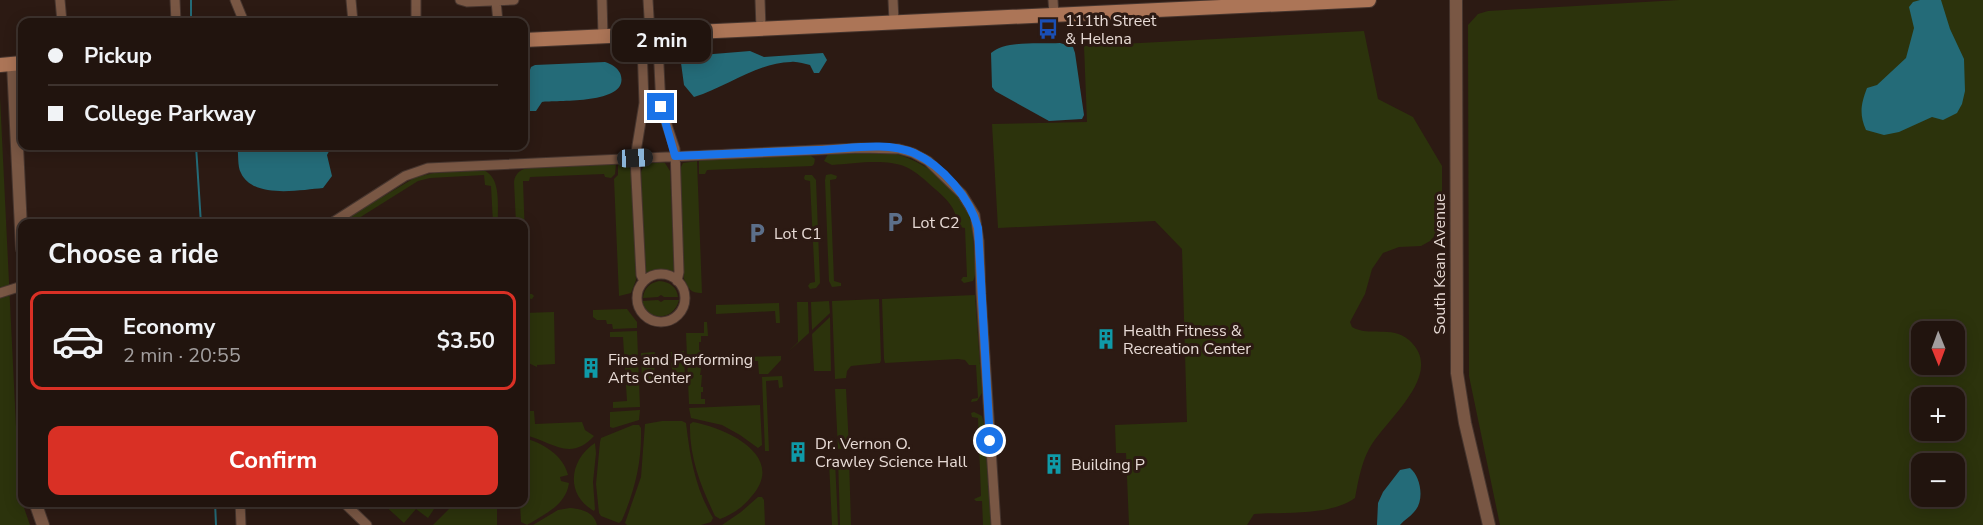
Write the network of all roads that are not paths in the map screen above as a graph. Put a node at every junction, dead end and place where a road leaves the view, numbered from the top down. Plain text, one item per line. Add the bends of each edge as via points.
1 (60, 0) edge
2 (175, 0) edge
3 (235, 0) edge
4 (351, 0) edge
5 (416, 0) edge
6 (460, 0) edge
7 (514, 0) edge
8 (602, 0) edge
9 (648, 0) edge
10 (760, 0) edge
11 (893, 0) edge
12 (1053, 0) edge
13 (1369, 0) edge
14 (1456, 0) edge
15 (496, 1) edge
16 (1054, 15) junction
17 (62, 18) edge
18 (176, 18) edge
19 (242, 18) edge
20 (353, 18) edge
21 (416, 18) edge
22 (498, 18) edge
23 (894, 22) junction
24 (761, 29) junction
25 (650, 34) junction
26 (603, 36) junction
27 (528, 40) edge
28 (12, 64) edge
29 (675, 156) junction
30 (635, 158) junction
31 (20, 219) edge
32 (338, 219) edge
33 (644, 281) junction
34 (677, 281) junction
35 (18, 287) edge
36 (0, 293) edge
37 (37, 507) edge
38 (240, 507) edge
39 (348, 507) edge
40 (43, 525) edge
41 (241, 525) edge
42 (367, 525) edge
43 (996, 525) edge
44 (1489, 525) edge

1 - 17 street
2 - 18 street
3 - 19 street
4 - 20 street
5 - 21 street
6 - 15 street
7 - 15 street
8 - 26 street
9 - 25 street
10 - 24 street
11 - 23 street
12 - 16 street
13 - 16 main road
14 - 44 street, South Kean Avenue via 1457,374
15 - 22 street
16 - 23 main road
23 - 24 main road
24 - 25 main road
25 - 26 main road
25 - 29 street via 658,45 661,107
25 - 30 street via 642,46 644,103
26 - 27 main road
28 - 31 street
29 - 30 street
29 - 34 street
29 - 43 street via 899,149 928,161 962,194 975,215 979,241
30 - 32 street via 428,168 405,176
30 - 33 street
33 - 34 street via 657,274
33 - 34 street via 636,298 640,312 653,322 662,323 677,317 682,310 684,291
35 - 36 street
37 - 40 street
38 - 41 street
39 - 42 street

